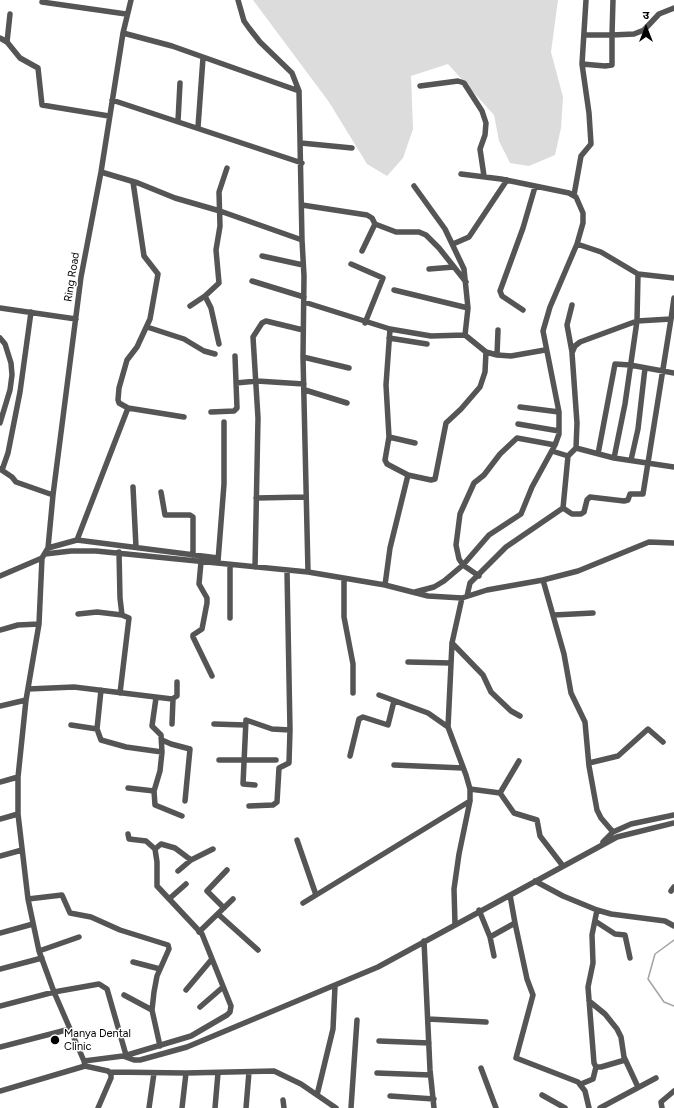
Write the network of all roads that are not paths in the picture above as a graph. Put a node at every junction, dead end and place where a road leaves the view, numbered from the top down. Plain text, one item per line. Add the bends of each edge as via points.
1 (131, 0) edge
2 (238, 0) edge
3 (586, 0) edge
4 (613, 0) edge
5 (42, 2) dead end
6 (674, 8) edge
7 (10, 14) dead end
8 (126, 14) junction
9 (123, 33) junction
10 (584, 35) junction
11 (612, 35) junction
12 (0, 38) edge
13 (7, 42) junction
14 (203, 58) junction
15 (582, 64) junction
16 (180, 83) dead end
17 (420, 86) dead end
18 (299, 91) junction
19 (112, 100) junction
20 (109, 116) junction
21 (178, 121) junction
22 (198, 127) junction
23 (301, 143) junction
24 (352, 148) dead end
25 (302, 163) junction
26 (227, 168) dead end
27 (101, 172) junction
28 (461, 174) dead end
29 (484, 176) junction
30 (507, 180) junction
31 (133, 182) junction
32 (414, 186) dead end
33 (535, 187) junction
34 (574, 195) junction
35 (302, 205) junction
36 (220, 211) junction
37 (375, 224) junction
38 (302, 240) junction
39 (453, 244) junction
40 (577, 244) junction
41 (362, 251) dead end
42 (262, 256) dead end
43 (351, 264) dead end
44 (303, 265) junction
45 (454, 268) junction
46 (430, 269) dead end
47 (638, 274) junction
48 (674, 278) edge
49 (252, 281) dead end
50 (466, 282) junction
51 (394, 290) dead end
52 (206, 296) junction
53 (674, 298) edge
54 (304, 300) junction
55 (572, 305) dead end
56 (190, 306) dead end
57 (0, 308) edge
58 (468, 308) junction
59 (523, 310) dead end
60 (31, 312) junction
61 (76, 319) junction
62 (671, 319) junction
63 (637, 321) junction
64 (365, 323) junction
65 (147, 327) junction
66 (303, 330) junction
67 (390, 330) junction
68 (498, 330) dead end
69 (465, 335) junction
70 (0, 338) edge
71 (389, 338) junction
72 (219, 344) dead end
73 (426, 344) dead end
74 (545, 350) junction
75 (486, 352) junction
76 (572, 352) junction
77 (215, 354) dead end
78 (498, 355) junction
79 (235, 356) dead end
80 (303, 356) junction
81 (630, 365) junction
82 (349, 368) dead end
83 (645, 368) junction
84 (664, 371) junction
85 (674, 373) edge
86 (257, 381) junction
87 (236, 383) junction
88 (304, 387) junction
89 (347, 403) dead end
90 (520, 407) dead end
91 (128, 408) junction
92 (211, 412) dead end
93 (559, 412) junction
94 (184, 417) dead end
95 (224, 422) dead end
96 (0, 423) edge
97 (518, 424) dead end
98 (559, 431) junction
99 (388, 437) junction
100 (415, 443) dead end
101 (555, 446) junction
102 (576, 448) junction
103 (552, 452) junction
104 (598, 454) junction
105 (568, 456) junction
106 (614, 458) junction
107 (631, 460) junction
108 (648, 464) junction
109 (674, 468) edge
110 (1, 470) edge
111 (408, 475) junction
112 (133, 487) dead end
113 (161, 492) dead end
114 (53, 495) junction
115 (306, 497) junction
116 (256, 498) junction
117 (563, 508) junction
118 (76, 540) junction
119 (674, 543) edge
120 (136, 547) junction
121 (119, 552) junction
122 (45, 553) junction
123 (193, 555) junction
124 (218, 561) junction
125 (201, 562) junction
126 (230, 565) junction
127 (463, 565) junction
128 (255, 567) junction
129 (288, 571) junction
130 (308, 572) junction
131 (0, 576) edge
132 (479, 576) junction
133 (344, 579) junction
134 (543, 580) junction
135 (385, 585) junction
136 (414, 592) junction
137 (464, 597) junction
138 (593, 613) dead end
139 (78, 614) dead end
140 (122, 615) junction
141 (554, 615) junction
142 (230, 618) dead end
143 (39, 624) junction
144 (0, 630) edge
145 (452, 643) junction
146 (408, 662) dead end
147 (451, 663) junction
148 (212, 676) dead end
149 (177, 682) dead end
150 (28, 689) junction
151 (101, 690) junction
152 (353, 692) dead end
153 (120, 693) junction
154 (378, 695) dead end
155 (156, 698) junction
156 (173, 699) junction
157 (26, 700) junction
158 (394, 701) junction
159 (0, 706) edge
160 (520, 716) dead end
161 (172, 724) dead end
162 (214, 724) dead end
163 (71, 725) dead end
164 (245, 725) junction
165 (448, 727) junction
166 (97, 729) junction
167 (290, 730) junction
168 (162, 740) junction
169 (663, 742) dead end
170 (162, 752) junction
171 (350, 756) dead end
172 (244, 759) junction
173 (219, 760) dead end
174 (276, 760) dead end
175 (519, 761) dead end
176 (589, 763) junction
177 (394, 764) dead end
178 (463, 768) junction
179 (18, 777) junction
180 (0, 782) edge
181 (255, 785) dead end
182 (128, 788) dead end
183 (470, 789) junction
184 (154, 791) junction
185 (500, 793) junction
186 (184, 801) dead end
187 (470, 801) junction
188 (249, 806) dead end
189 (18, 814) junction
190 (182, 816) dead end
191 (674, 816) edge
192 (0, 819) edge
193 (674, 823) edge
194 (613, 832) junction
195 (128, 834) dead end
196 (297, 840) dead end
197 (598, 846) junction
198 (155, 849) junction
199 (213, 849) dead end
200 (22, 850) junction
201 (0, 856) edge
202 (191, 860) junction
203 (563, 866) junction
204 (227, 870) dead end
205 (178, 871) dead end
206 (535, 881) junction
207 (186, 884) dead end
208 (316, 895) junction
209 (510, 895) junction
210 (170, 898) junction
211 (28, 899) junction
212 (234, 899) dead end
213 (302, 904) dead end
214 (224, 908) junction
215 (479, 910) junction
216 (596, 910) junction
217 (218, 914) junction
218 (595, 921) junction
219 (515, 923) junction
220 (33, 924) junction
221 (455, 924) junction
222 (674, 926) edge
223 (0, 932) edge
224 (200, 932) junction
225 (79, 937) dead end
226 (490, 937) junction
227 (424, 941) junction
228 (258, 950) dead end
229 (40, 951) junction
230 (494, 956) dead end
231 (42, 958) junction
232 (630, 958) dead end
233 (212, 959) junction
234 (133, 962) dead end
235 (160, 968) junction
236 (0, 969) edge
237 (335, 986) junction
238 (223, 987) junction
239 (186, 990) dead end
240 (54, 992) junction
241 (124, 995) dead end
242 (589, 1002) junction
243 (0, 1006) edge
244 (200, 1007) dead end
245 (152, 1010) junction
246 (428, 1019) junction
247 (357, 1020) dead end
248 (486, 1022) dead end
249 (70, 1029) junction
250 (379, 1041) dead end
251 (429, 1043) junction
252 (0, 1046) edge
253 (160, 1046) junction
254 (125, 1056) junction
255 (625, 1060) junction
256 (84, 1064) junction
257 (596, 1066) junction
258 (481, 1068) dead end
259 (110, 1072) junction
260 (249, 1072) junction
261 (154, 1073) junction
262 (186, 1073) junction
263 (218, 1073) junction
264 (377, 1073) dead end
265 (430, 1075) junction
266 (656, 1078) dead end
267 (581, 1084) junction
268 (638, 1087) junction
269 (0, 1091) edge
270 (674, 1092) edge
271 (317, 1095) junction
272 (542, 1095) dead end
273 (390, 1096) dead end
274 (434, 1099) junction
275 (283, 1100) dead end
276 (98, 1108) edge
277 (149, 1108) edge
278 (182, 1108) edge
279 (214, 1108) edge
280 (246, 1108) edge
281 (284, 1108) edge
282 (336, 1108) edge
283 (351, 1108) edge
284 (434, 1108) edge
285 (496, 1108) edge
286 (565, 1108) edge
287 (589, 1108) edge
288 (600, 1108) edge
289 (662, 1108) edge

1 - 8 street, Ring Road
2 - 18 street via 244,21 260,42 292,74
3 - 10 street
4 - 11 street
5 - 8 street
6 - 11 street via 659,14 644,30 634,34
7 - 13 street
8 - 9 street, Ring Road
9 - 14 street via 172,46
9 - 19 street, Ring Road
10 - 11 street
10 - 15 street
11 - 15 street via 611,66
12 - 13 street
13 - 20 street via 20,58 38,68 42,105
14 - 18 street
14 - 22 street
15 - 34 street via 591,144 581,156
16 - 21 street
17 - 29 street via 458,81 464,83 482,111 486,123 486,135 480,149
18 - 23 street
19 - 20 street, Ring Road
19 - 21 street
20 - 27 street, Ring Road
21 - 22 street
22 - 25 street
23 - 24 street
23 - 25 street
25 - 35 street
26 - 36 street via 219,188
27 - 31 street
27 - 61 street, Ring Road
28 - 29 street
29 - 30 street
30 - 33 street
30 - 39 street via 469,237
31 - 36 street
31 - 65 street via 144,256 158,274
32 - 39 street
33 - 34 street
33 - 59 street via 500,291 502,296
34 - 40 street via 584,217
35 - 37 street via 367,214
35 - 38 street
36 - 38 street
36 - 52 street via 216,250 219,283
37 - 41 street
37 - 45 street via 396,232 420,232 426,235
38 - 44 street
39 - 50 street via 464,269
40 - 47 street via 601,252
40 - 74 street via 544,325
42 - 44 street
43 - 64 street via 383,278
44 - 54 street
45 - 46 street
45 - 50 street
47 - 48 street
47 - 63 street
49 - 54 street
50 - 58 street
51 - 58 street
52 - 56 street
52 - 72 street
53 - 62 street
54 - 64 street
54 - 66 street
55 - 76 street via 568,325
57 - 60 street
58 - 69 street
60 - 61 street
60 - 110 street via 19,396 8,453
61 - 114 street, Ring Road
62 - 63 street
62 - 84 street
63 - 76 street via 580,342
63 - 81 street
64 - 67 street
65 - 77 street via 184,339 204,351
65 - 91 street via 137,347 129,356 119,388 118,401
66 - 80 street
66 - 86 street via 268,321 262,323 253,341
67 - 69 street via 431,336
67 - 71 street
68 - 78 street
69 - 75 street
70 - 96 street via 5,344 12,375
71 - 73 street
71 - 99 street via 386,385
74 - 78 street via 511,356
74 - 93 street
75 - 78 street
75 - 111 street via 485,372 480,387 446,423 435,479
76 - 102 street via 577,423
79 - 87 street
80 - 82 street
80 - 88 street
81 - 83 street
81 - 104 street via 614,365
81 - 106 street
83 - 84 street
83 - 107 street via 638,428
84 - 85 street
84 - 108 street
86 - 87 street
86 - 88 street
86 - 116 street
87 - 92 street via 236,410
88 - 89 street
88 - 115 street
90 - 93 street
91 - 94 street
91 - 118 street
93 - 98 street
95 - 124 street via 224,484
97 - 98 street
98 - 101 street
99 - 100 street
99 - 111 street via 386,463
101 - 103 street
101 - 127 street via 517,438 474,483 460,514 456,540 459,559
102 - 104 street
102 - 105 street
103 - 105 street
103 - 127 street via 521,514 489,535
104 - 106 street
105 - 117 street
106 - 107 street
107 - 108 street
108 - 109 street
108 - 117 street via 643,494 630,494 628,500 624,501 590,497 581,514 572,514
110 - 114 street via 16,482
111 - 135 street via 390,548
112 - 120 street
113 - 123 street via 165,515 193,517
114 - 122 street, Ring Road
115 - 116 street
115 - 130 street
116 - 128 street
117 - 132 street via 506,547
118 - 120 street
118 - 122 street
119 - 134 street via 656,541 640,545 578,571
120 - 123 street
121 - 122 street
121 - 125 street
121 - 140 street
122 - 131 street
122 - 143 street, Ring Road
123 - 124 street
124 - 125 street
124 - 126 street
125 - 148 street via 200,584 207,603 202,630 192,637
126 - 128 street
126 - 142 street
127 - 132 street
127 - 136 street via 438,586
128 - 129 street
129 - 130 street
129 - 167 street
130 - 133 street
132 - 137 street via 469,586
133 - 135 street
133 - 152 street via 344,617 353,664
134 - 137 street
134 - 141 street
135 - 136 street
136 - 137 street via 428,596
137 - 145 street
138 - 141 street
139 - 140 street via 97,612
140 - 153 street via 127,616 129,620
141 - 176 street via 571,693 585,722
143 - 144 street via 18,625
143 - 150 street, Ring Road
145 - 147 street
145 - 160 street via 483,675 491,692
146 - 147 street
147 - 165 street
149 - 156 street via 178,696
150 - 151 street via 74,687
150 - 157 street, Ring Road
151 - 153 street
151 - 166 street
153 - 155 street
154 - 158 street
155 - 156 street
155 - 168 street via 152,726 160,733
156 - 161 street
157 - 159 street
157 - 179 street, Ring Road
158 - 165 street via 428,713
158 - 171 street via 388,726 363,717 359,719
162 - 164 street
163 - 166 street
164 - 167 street via 249,719 269,728
164 - 172 street
165 - 178 street
166 - 170 street via 101,740 126,747
167 - 188 street via 289,763 279,768 277,802 272,805
168 - 170 street
168 - 186 street via 190,748
169 - 176 street via 648,729 618,756
170 - 184 street via 160,772
172 - 173 street
172 - 174 street
172 - 181 street via 243,784
175 - 185 street
176 - 194 street via 597,810
177 - 178 street
178 - 183 street
179 - 180 street
179 - 189 street, Ring Road
182 - 184 street
183 - 185 street
183 - 187 street
184 - 190 street via 156,806
185 - 203 street via 514,813 537,820 540,836
187 - 208 street
187 - 221 street via 455,882
189 - 192 street
189 - 200 street, Ring Road
191 - 194 street via 630,824
193 - 197 street via 635,831
194 - 197 street
195 - 198 street via 129,839 146,841
196 - 208 street
197 - 203 street
198 - 202 street via 161,844 175,848
198 - 210 street via 156,884
199 - 202 street
200 - 201 street
200 - 211 street, Ring Road
202 - 205 street
203 - 206 street
204 - 214 street via 207,891
206 - 209 street
206 - 216 street
207 - 210 street
208 - 213 street
209 - 215 street
209 - 219 street
210 - 224 street
211 - 220 street, Ring Road
211 - 235 street via 62,895 70,913 91,917 120,930 168,944 169,949
212 - 214 street
214 - 217 street
215 - 221 street
215 - 226 street
216 - 218 street
216 - 222 street via 665,921
217 - 224 street
217 - 228 street
218 - 232 street via 615,934 625,935
218 - 242 street via 592,935 593,963 588,982
219 - 226 street
219 - 267 street via 533,998 516,1058
220 - 223 street
220 - 229 street, Ring Road
221 - 227 street
224 - 233 street
225 - 229 street
226 - 230 street
227 - 237 street via 378,967
227 - 246 street
229 - 231 street, Ring Road
231 - 236 street
231 - 240 street, Ring Road
233 - 238 street
233 - 239 street
234 - 235 street
235 - 245 street
237 - 254 street via 187,1047 140,1060
237 - 271 street via 333,1029
238 - 244 street
238 - 253 street via 231,1003 227,1015 191,1036
240 - 243 street
240 - 249 street, Ring Road
240 - 254 street via 95,983 107,989
241 - 245 street
242 - 255 street via 617,1029
242 - 257 street
245 - 253 street
246 - 248 street
246 - 251 street
247 - 283 street
249 - 252 street
249 - 256 street, Ring Road
250 - 251 street
251 - 265 street
253 - 254 street
254 - 256 street
255 - 257 street
255 - 268 street
256 - 259 street
256 - 269 street
257 - 267 street via 593,1079
258 - 285 street
259 - 261 street
259 - 276 street via 111,1078
260 - 263 street
260 - 271 street via 268,1070 281,1073
260 - 280 street
261 - 262 street
261 - 277 street
262 - 263 street
262 - 278 street
263 - 279 street
264 - 265 street
265 - 274 street
266 - 268 street
267 - 287 street
268 - 288 street
270 - 289 street via 661,1102
271 - 282 street
272 - 286 street
273 - 274 street
274 - 284 street
275 - 281 street

